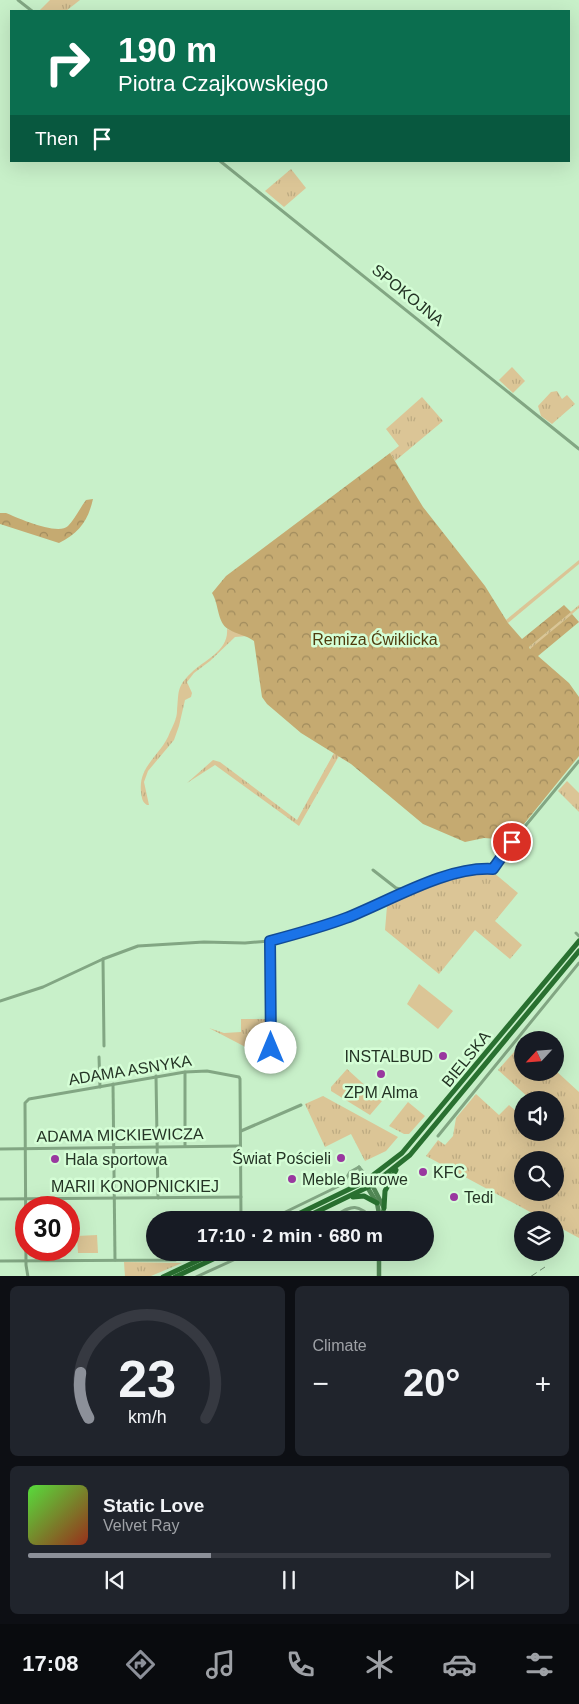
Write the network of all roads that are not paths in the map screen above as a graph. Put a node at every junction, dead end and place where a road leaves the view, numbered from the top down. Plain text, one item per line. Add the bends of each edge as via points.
1 (18, 0) edge
2 (31, 10) edge
3 (221, 162) edge
4 (579, 449) edge
5 (579, 761) edge
6 (373, 870) dead end
7 (405, 890) junction
8 (270, 941) junction
9 (579, 941) edge
10 (579, 951) edge
11 (103, 959) junction
12 (579, 963) edge
13 (0, 1001) edge
14 (104, 1046) dead end
15 (99, 1057) dead end
16 (263, 1058) dead end
17 (185, 1072) junction
18 (156, 1076) junction
19 (113, 1084) junction
20 (100, 1087) junction
21 (301, 1105) dead end
22 (241, 1131) junction
23 (438, 1136) dead end
24 (157, 1146) junction
25 (185, 1146) junction
26 (240, 1146) junction
27 (114, 1147) junction
28 (24, 1148) junction
29 (0, 1149) edge
30 (398, 1166) junction
31 (368, 1183) junction
32 (25, 1196) edge
33 (241, 1197) junction
34 (350, 1197) junction
35 (80, 1198) edge
36 (115, 1198) junction
37 (158, 1198) junction
38 (0, 1199) edge
39 (15, 1199) edge
40 (377, 1203) junction
41 (384, 1208) junction
42 (241, 1211) edge
43 (288, 1211) edge
44 (306, 1211) edge
45 (320, 1211) edge
46 (345, 1211) edge
47 (366, 1211) edge
48 (379, 1211) edge
49 (383, 1211) edge
50 (80, 1260) edge
51 (115, 1260) junction
52 (146, 1260) edge
53 (0, 1261) edge
54 (15, 1261) edge
55 (26, 1261) edge
56 (196, 1261) edge
57 (230, 1261) edge
58 (379, 1261) edge
59 (207, 1262) joint
60 (210, 1270) junction
61 (28, 1276) edge
62 (163, 1276) edge
63 (174, 1276) edge
64 (196, 1276) edge
65 (379, 1276) edge

1 - 2 street
3 - 4 street, SPOKOJNA
5 - 7 street via 493,869 458,874
6 - 7 street via 396,888
7 - 8 street via 345,918
8 - 11 street via 138,946
8 - 16 street via 271,1048
9 - 31 main road, BIELSKA via 421,1132
10 - 30 main road, BIELSKA via 443,1117
11 - 13 street via 43,987
11 - 14 street
12 - 23 street
15 - 20 street
17 - 18 street, ADAMA ASNYKA
17 - 22 street, ADAMA ASNYKA via 206,1071 240,1079
17 - 25 street
18 - 19 street, ADAMA ASNYKA
18 - 24 street
19 - 20 street, ADAMA ASNYKA
19 - 27 street
20 - 28 street, ADAMA ASNYKA via 26,1100
21 - 22 street
22 - 26 street
24 - 25 street, ADAMA MICKIEWICZA
24 - 27 street, ADAMA MICKIEWICZA
24 - 37 street
25 - 26 street, ADAMA MICKIEWICZA
26 - 33 street
27 - 28 street, ADAMA MICKIEWICZA
27 - 36 street
28 - 29 street, ADAMA MICKIEWICZA
28 - 32 street
30 - 31 main road, BIELSKA
30 - 41 main road via 387,1184
31 - 34 main road
31 - 40 main road
31 - 41 main road
31 - 43 street via 359,1167 350,1172 343,1184
31 - 44 main road
33 - 37 street, MARII KONOPNICKIEJ
33 - 42 street
34 - 40 main road via 364,1196
34 - 45 main road
35 - 36 street, MARII KONOPNICKIEJ
36 - 37 street, MARII KONOPNICKIEJ
36 - 51 street
38 - 39 street, MARII KONOPNICKIEJ
40 - 48 main road
41 - 49 main road
46 - 47 street via 356,1206
50 - 51 street
51 - 52 street
53 - 54 street
55 - 61 street
56 - 62 main road
57 - 60 street
58 - 65 main road
59 - 60 street
59 - 63 main road
60 - 64 street

